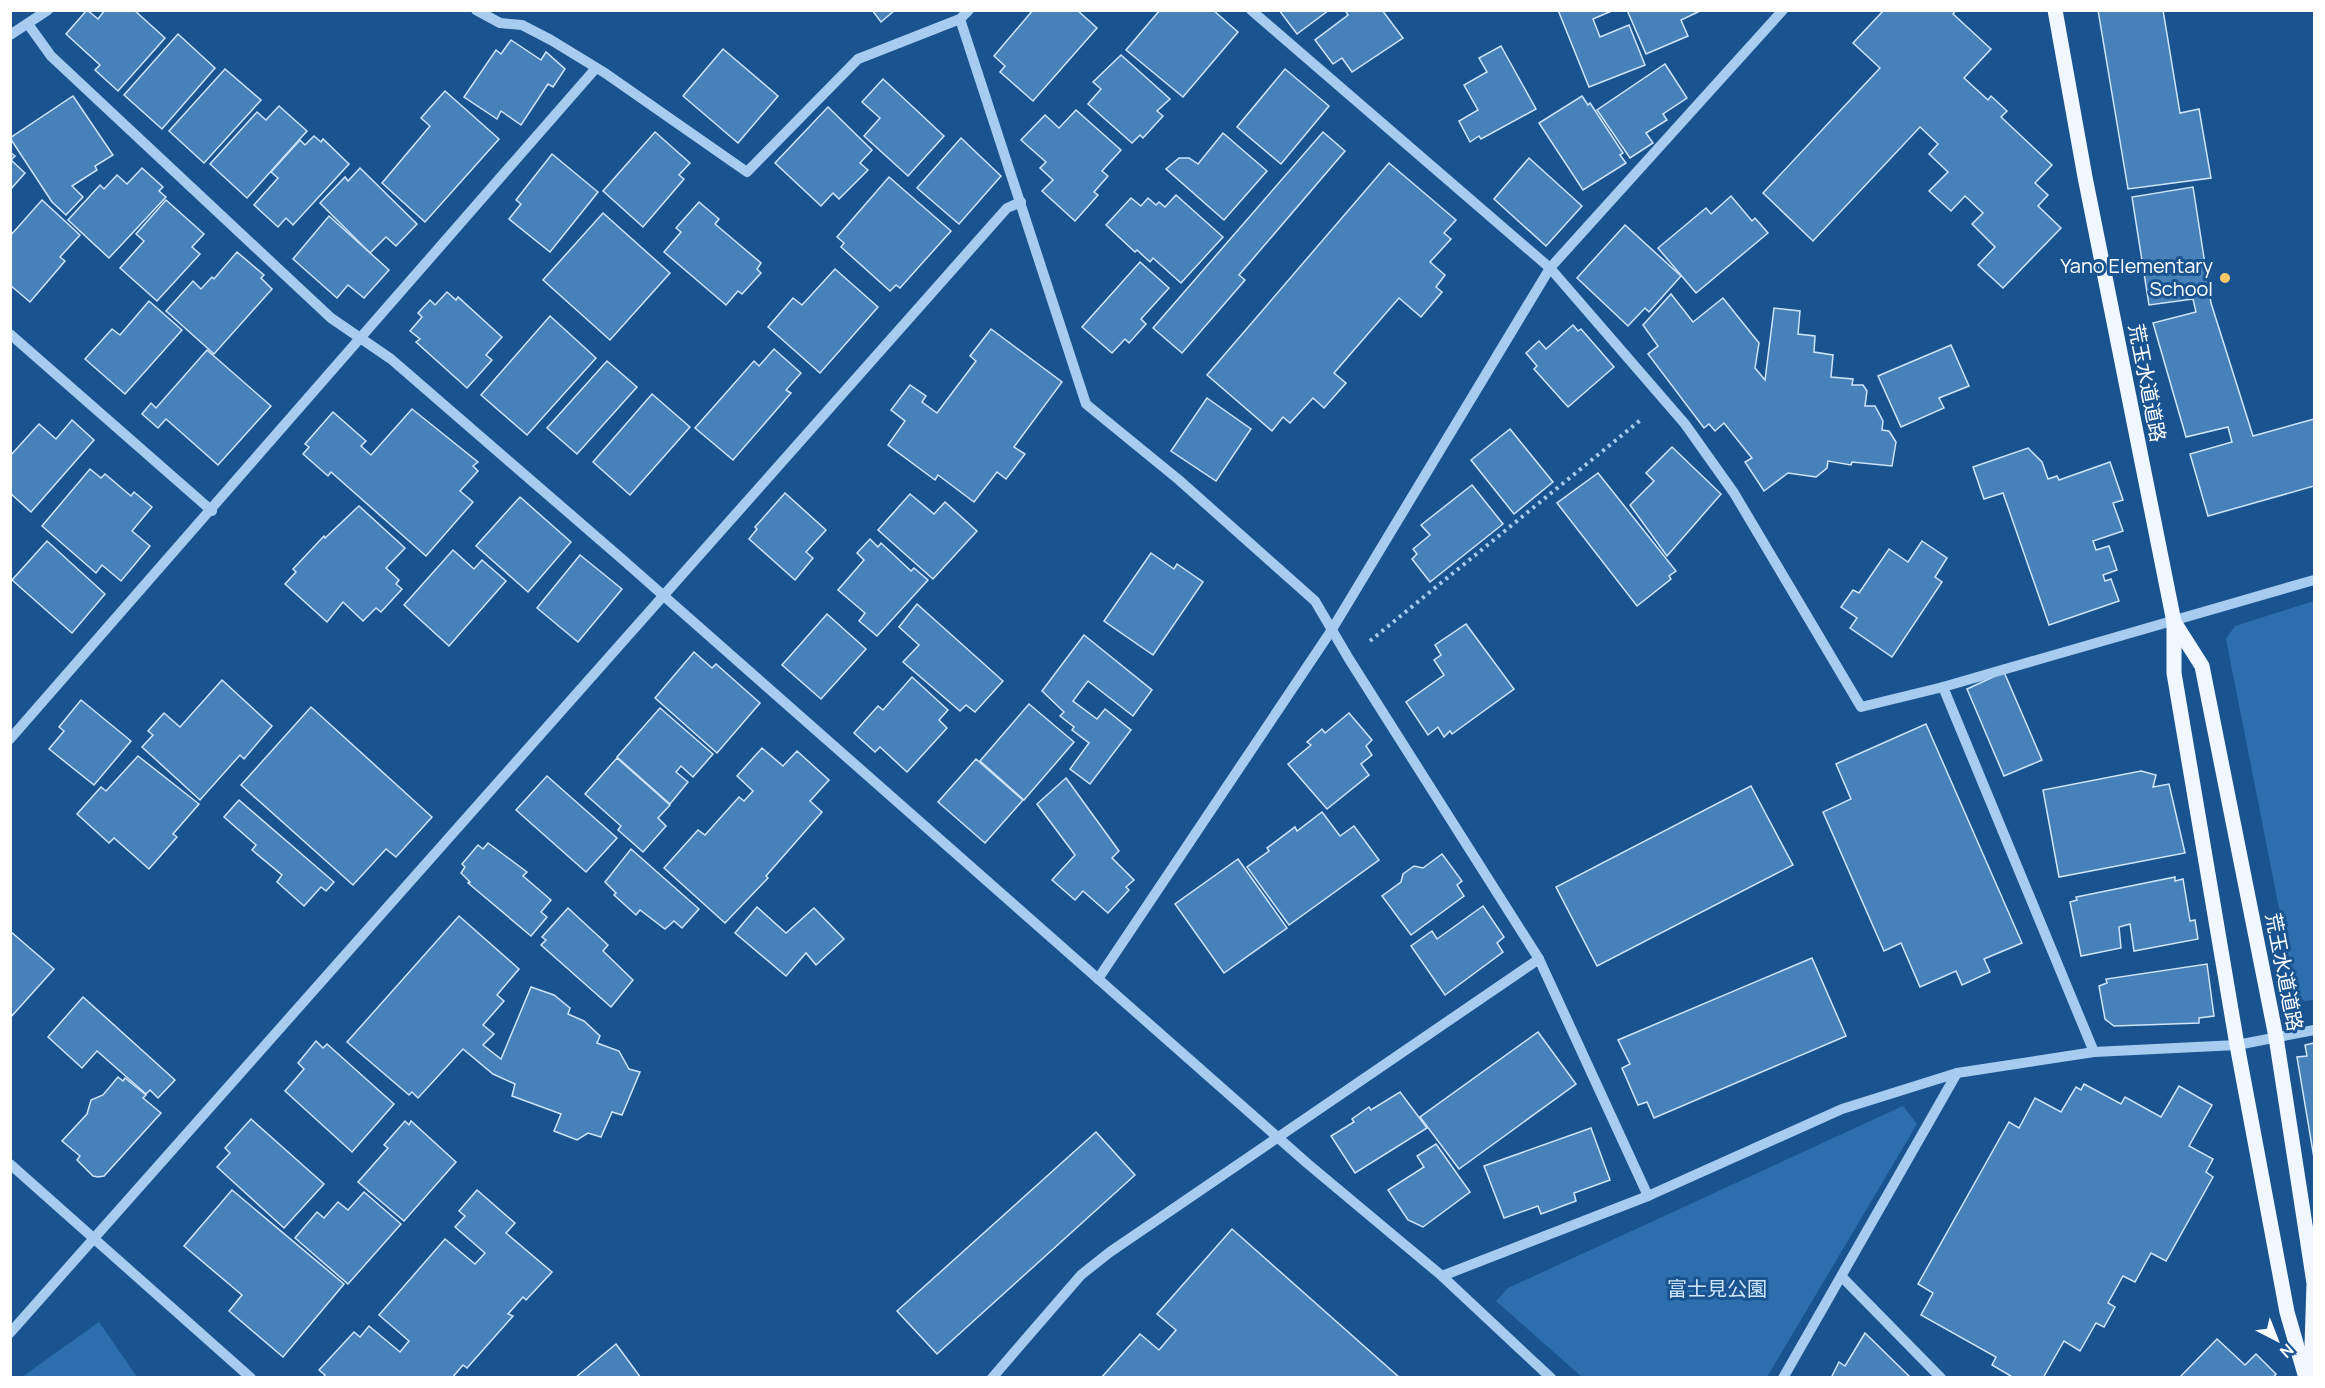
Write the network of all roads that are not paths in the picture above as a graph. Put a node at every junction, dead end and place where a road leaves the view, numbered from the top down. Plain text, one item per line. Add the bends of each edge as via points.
1 (48, 10) edge
2 (476, 10) edge
3 (969, 10) edge
4 (1251, 10) edge
5 (1783, 10) edge
6 (2055, 10) edge
7 (960, 19) junction
8 (28, 24) junction
9 (10, 35) edge
10 (596, 68) junction
11 (1021, 202) junction
12 (1550, 268) junction
13 (10, 334) edge
14 (359, 338) junction
15 (212, 511) junction
16 (2314, 580) edge
17 (664, 596) junction
18 (2174, 622) junction
19 (1331, 631) junction
20 (1942, 687) junction
21 (10, 739) edge
22 (1539, 959) junction
23 (1098, 979) junction
24 (2314, 1030) edge
25 (2276, 1037) junction
26 (2237, 1045) junction
27 (2094, 1052) junction
28 (1957, 1073) junction
29 (1277, 1136) junction
30 (10, 1164) edge
31 (1648, 1196) junction
32 (95, 1239) junction
33 (1442, 1276) junction
34 (1842, 1277) junction
35 (10, 1334) edge
36 (251, 1377) edge
37 (992, 1377) edge
38 (1551, 1377) edge
39 (1783, 1377) edge
40 (1941, 1377) edge
41 (2306, 1377) edge
42 (2311, 1377) edge

1 - 8 street
2 - 10 street via 500,23 522,25
3 - 7 street
4 - 12 street
5 - 12 street
6 - 18 main road, 荒玉水道道路
7 - 10 street via 858,59 747,172
7 - 11 street
8 - 9 street
8 - 14 street via 51,56 331,318
10 - 14 street
11 - 17 street via 1007,208
11 - 19 street via 1086,404 1316,601
12 - 19 street
12 - 20 street via 1685,424 1734,493 1862,707
13 - 15 street
14 - 15 street
14 - 17 street via 390,359
15 - 21 street
16 - 18 street
17 - 23 street
17 - 32 street
18 - 20 street
18 - 25 main road, 荒玉水道道路 via 2202,666
18 - 26 main road, 荒玉水道道路 via 2174,673
19 - 22 street
19 - 23 street
20 - 27 street
22 - 29 street
22 - 31 street
23 - 29 street
24 - 25 street
25 - 26 street
25 - 42 main road, 荒玉水道道路 via 2314,1282
26 - 27 street
26 - 41 main road, 荒玉水道道路 via 2287,1312
27 - 28 street
28 - 31 street via 1842,1109
28 - 34 street
29 - 33 street
29 - 37 street via 1081,1275
30 - 32 street
31 - 33 street
32 - 35 street
32 - 36 street
33 - 38 street
34 - 39 street
34 - 40 street

